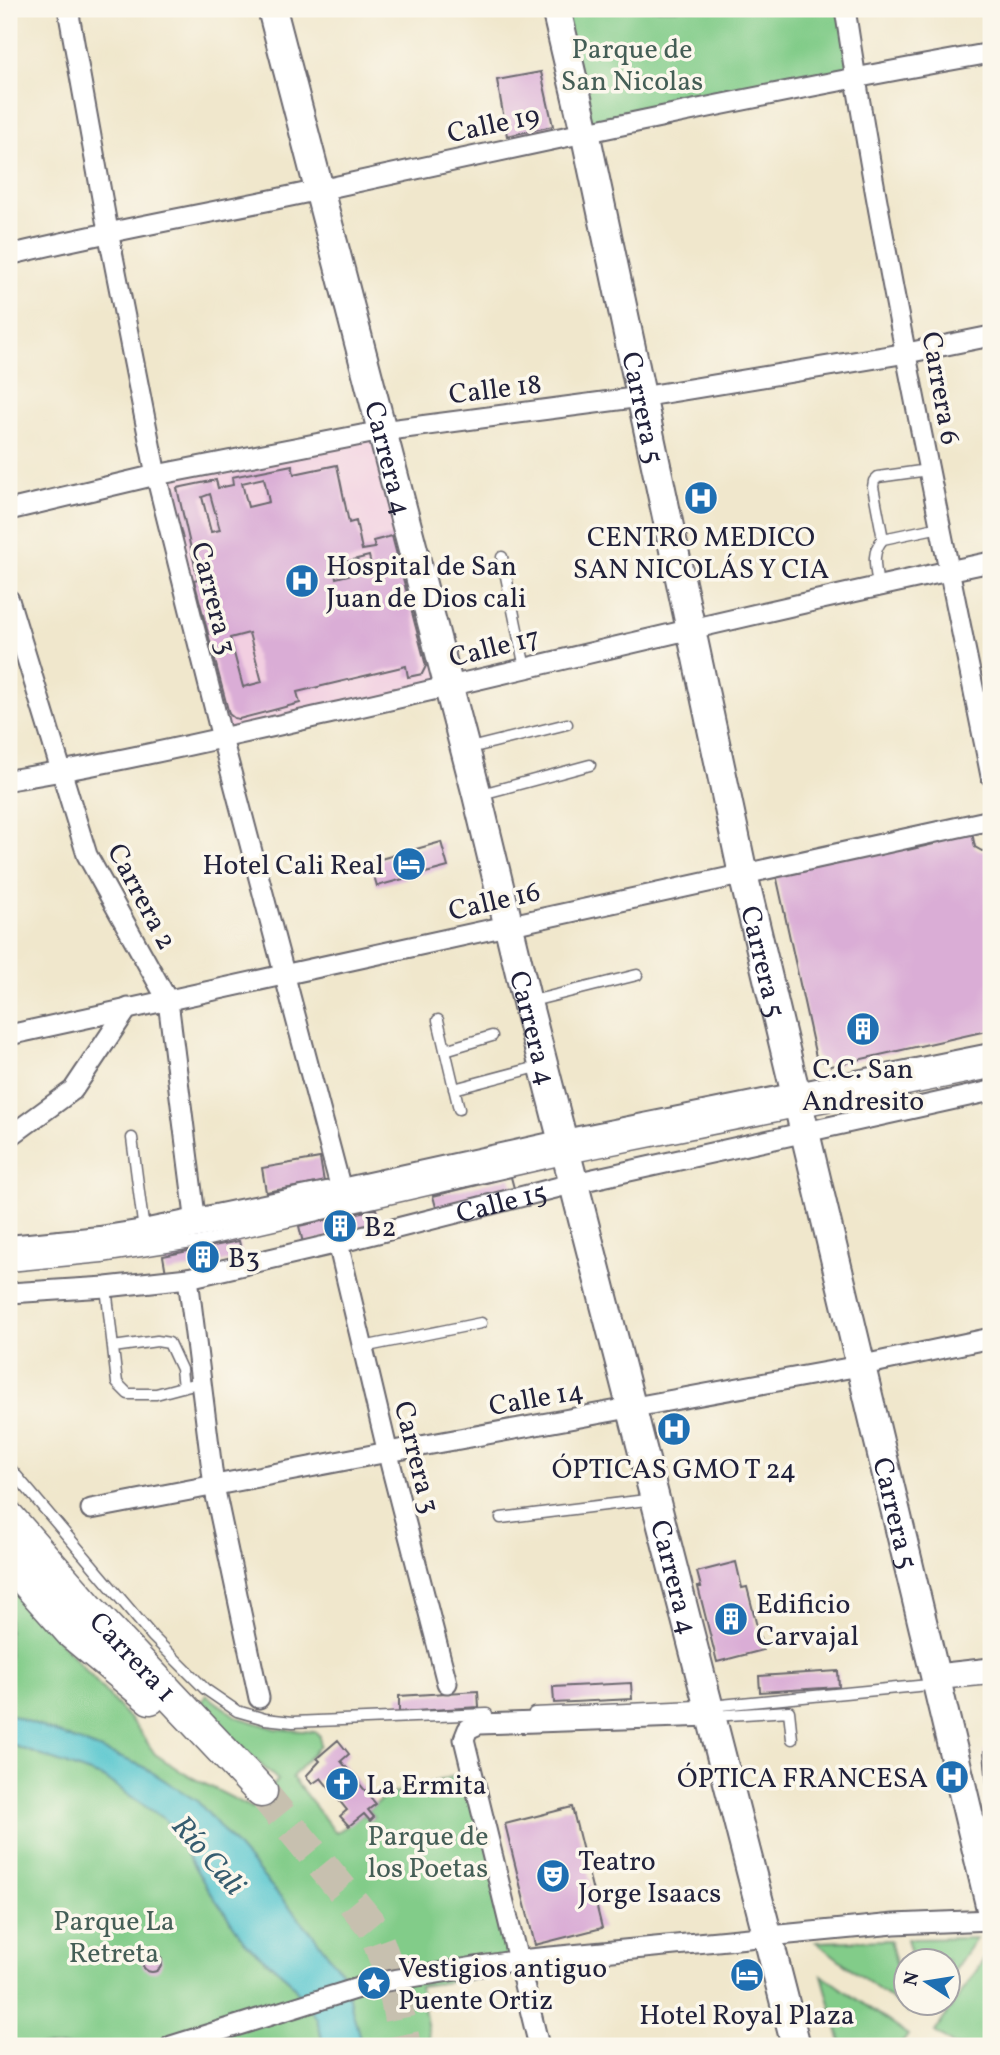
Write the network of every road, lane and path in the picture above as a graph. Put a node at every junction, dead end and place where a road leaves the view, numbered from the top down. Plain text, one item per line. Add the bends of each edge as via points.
1 (68, 9) edge
2 (272, 9) edge
3 (556, 9) edge
4 (845, 9) edge
5 (991, 52) edge
6 (855, 76) junction
7 (585, 132) junction
8 (320, 190) junction
9 (108, 231) junction
10 (9, 255) edge
11 (991, 336) edge
12 (907, 353) junction
13 (641, 397) junction
14 (382, 431) junction
15 (928, 470) junction
16 (156, 475) junction
17 (9, 510) edge
18 (940, 527) junction
19 (883, 539) junction
20 (502, 557) dead end
21 (991, 562) edge
22 (950, 570) junction
23 (878, 586) junction
24 (9, 600) edge
25 (691, 628) junction
26 (525, 667) junction
27 (448, 687) junction
28 (567, 724) dead end
29 (222, 738) junction
30 (465, 749) junction
31 (590, 765) dead end
32 (60, 772) junction
33 (991, 776) edge
34 (9, 780) edge
35 (477, 795) junction
36 (991, 820) edge
37 (743, 874) junction
38 (508, 925) junction
39 (637, 975) dead end
40 (285, 976) junction
41 (168, 1001) junction
42 (527, 1002) junction
43 (128, 1008) junction
44 (438, 1020) dead end
45 (9, 1035) edge
46 (492, 1036) dead end
47 (445, 1050) junction
48 (991, 1058) edge
49 (544, 1065) junction
50 (991, 1073) edge
51 (454, 1088) junction
52 (991, 1091) edge
53 (458, 1109) dead end
54 (801, 1115) junction
55 (9, 1137) edge
56 (132, 1138) dead end
57 (569, 1161) junction
58 (342, 1194) junction
59 (196, 1224) junction
60 (144, 1234) junction
61 (338, 1243) junction
62 (9, 1250) edge
63 (9, 1266) edge
64 (188, 1278) junction
65 (106, 1287) junction
66 (9, 1293) edge
67 (481, 1323) dead end
68 (991, 1338) edge
69 (113, 1347) junction
70 (363, 1347) junction
71 (861, 1365) junction
72 (192, 1385) junction
73 (632, 1408) junction
74 (388, 1452) junction
75 (9, 1467) edge
76 (214, 1486) junction
77 (655, 1499) junction
78 (91, 1509) dead end
79 (9, 1518) edge
80 (501, 1518) dead end
81 (9, 1562) edge
82 (991, 1668) edge
83 (937, 1679) junction
84 (991, 1679) edge
85 (447, 1684) dead end
86 (259, 1698) dead end
87 (709, 1711) junction
88 (792, 1739) dead end
89 (991, 1909) edge
90 (991, 1920) edge
91 (767, 1936) junction
92 (519, 1960) junction
93 (171, 2046) edge
94 (540, 2046) edge
95 (796, 2046) edge

1 - 9 street, Carrera 3
2 - 8 street, Carrera 4
3 - 7 street, Carrera 5
4 - 6 street, Carrera 6
5 - 6 street, Calle 19
6 - 7 street, Calle 19
6 - 12 street, Carrera 6
7 - 8 street, Calle 19
7 - 13 street, Carrera 5
8 - 9 street, Calle 19
8 - 14 street, Carrera 4
9 - 10 street, Calle 19
9 - 16 street, Carrera 3
11 - 12 street, Calle 18
12 - 13 street, Calle 18
12 - 15 street, Carrera 6
13 - 14 street, Calle 18
13 - 25 street, Carrera 5
14 - 16 street, Calle 18
14 - 27 street, Carrera 4
15 - 18 street, Carrera 6
15 - 19 lane via 874,481
16 - 17 street, Calle 18
16 - 29 street, Carrera 3
18 - 19 lane
18 - 22 street, Carrera 6
19 - 23 lane via 874,559
20 - 26 lane
21 - 22 street, Calle 17
22 - 23 street, Calle 17
22 - 33 street, Carrera 6
23 - 25 street, Calle 17
24 - 32 street, Carrera 2
25 - 26 street, Calle 17
25 - 37 street, Carrera 5
26 - 27 street, Calle 17
27 - 29 street, Calle 17
27 - 30 street, Carrera 4
28 - 30 lane
29 - 32 street, Calle 17
29 - 40 street, Carrera 3
30 - 35 street, Carrera 4
31 - 35 lane
32 - 34 street, Calle 17
32 - 41 street, Carrera 2 via 88,855
35 - 38 street, Carrera 4
36 - 37 street, Calle 16
37 - 38 street, Calle 16
37 - 54 street, Carrera 5
38 - 40 street, Calle 16
38 - 42 street, Carrera 4
39 - 42 lane
40 - 41 street, Calle 16
40 - 58 street, Carrera 3
41 - 43 street, Calle 16
41 - 59 street, Carrera 2
42 - 49 street, Carrera 4
43 - 45 street, Calle 16
43 - 55 street via 73,1090
44 - 47 lane
46 - 47 lane
47 - 51 lane
48 - 54 street, Calle 15
49 - 51 lane
49 - 57 street, Carrera 4
50 - 54 lane
51 - 53 lane
52 - 54 street, Calle 15
54 - 57 street, Calle 15
54 - 57 street, Calle 15
54 - 71 street, Carrera 5
56 - 60 lane
57 - 58 street, Calle 15
57 - 61 street, Calle 15
57 - 63 lane via 199,1242
57 - 73 street, Carrera 4
58 - 59 street, Calle 15
59 - 60 street, Calle 15
60 - 62 street, Calle 15
61 - 64 street, Calle 15
61 - 70 street, Carrera 3
64 - 65 street, Calle 15
64 - 72 street
65 - 66 street, Calle 15
65 - 69 lane
67 - 70 lane
68 - 71 street, Calle 14
69 - 72 lane via 169,1343
69 - 72 lane via 117,1383 128,1394 156,1394
70 - 74 street, Carrera 3
71 - 73 street, Calle 14
71 - 83 street, Carrera 5
72 - 76 street
73 - 74 street, Calle 14
73 - 77 street, Carrera 4
74 - 76 street, Calle 14
74 - 85 street, Carrera 3
75 - 87 lane via 172,1658 221,1702 244,1713 293,1722
76 - 78 street, Calle 14
76 - 86 street
77 - 80 lane
77 - 87 street, Carrera 4
79 - 81 main road, Carrera 1 via 261,1791 72,1633
82 - 83 street
83 - 84 lane
83 - 87 lane
83 - 89 street, Carrera 5
87 - 88 lane via 789,1711
87 - 91 street, Carrera 4
87 - 92 street via 479,1724 468,1729 464,1739
90 - 91 street
91 - 92 street
91 - 95 street, Carrera 4
92 - 93 street via 374,1983
92 - 94 street

